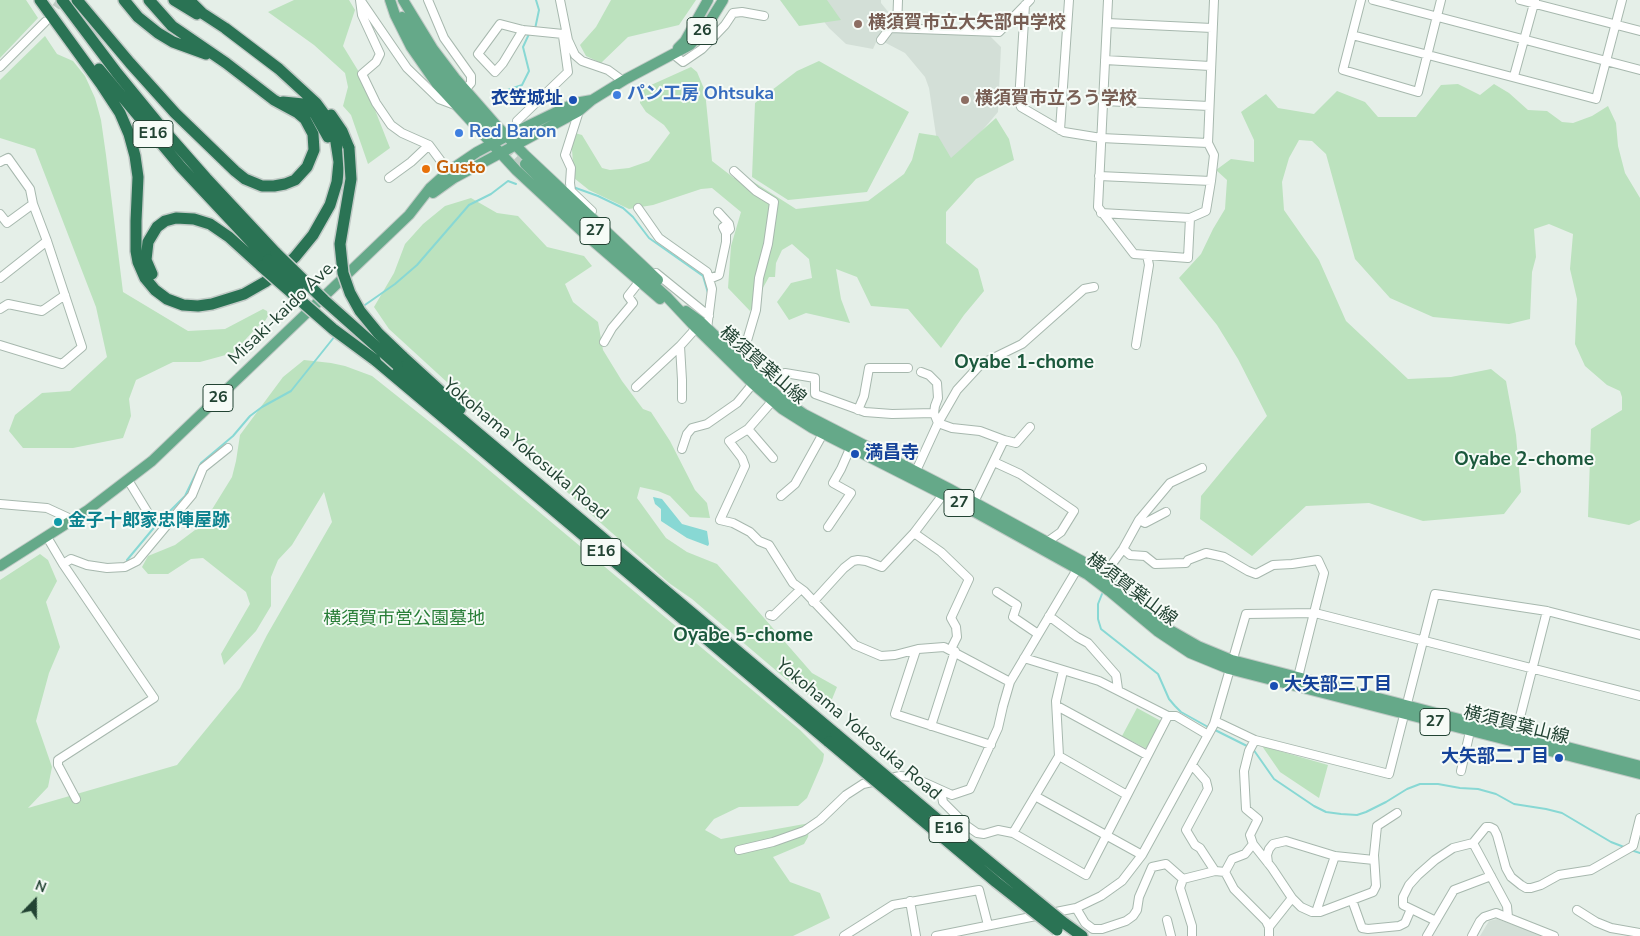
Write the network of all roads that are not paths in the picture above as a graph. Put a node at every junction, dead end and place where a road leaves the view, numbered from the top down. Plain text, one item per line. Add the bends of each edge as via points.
1 (40, 0) edge
2 (48, 0) edge
3 (62, 0) edge
4 (77, 0) edge
5 (124, 0) edge
6 (149, 0) edge
7 (189, 0) edge
8 (360, 0) edge
9 (390, 0) edge
10 (402, 0) edge
11 (428, 0) edge
12 (560, 0) edge
13 (708, 0) edge
14 (723, 0) edge
15 (898, 0) edge
16 (1069, 0) edge
17 (1108, 0) edge
18 (1214, 0) edge
19 (1361, 0) edge
20 (1373, 0) edge
21 (1442, 0) edge
22 (1520, 0) edge
23 (1622, 0) edge
24 (175, 1) edge
25 (1534, 2) edge
26 (1027, 3) edge
27 (764, 16) dead end
28 (208, 17) junction
29 (1437, 17) junction
30 (45, 22) tunnel mouth
31 (1107, 23) junction
32 (1616, 24) junction
33 (897, 28) junction
34 (1212, 28) junction
35 (523, 30) junction
36 (1640, 31) edge
37 (413, 32) junction
38 (564, 33) junction
39 (1352, 35) junction
40 (1524, 39) junction
41 (881, 40) dead end
42 (672, 54) junction
43 (1428, 54) junction
44 (1105, 60) junction
45 (1606, 61) junction
46 (226, 63) junction
47 (1210, 66) junction
48 (0, 67) edge
49 (279, 69) junction
50 (1640, 70) edge
51 (1514, 76) junction
52 (623, 81) junction
53 (465, 90) junction
54 (274, 100) junction
55 (592, 100) junction
56 (1104, 101) junction
57 (455, 105) junction
58 (1209, 106) junction
59 (579, 110) junction
60 (517, 121) dead end
61 (486, 124) tunnel mouth
62 (1060, 130) junction
63 (1101, 138) junction
64 (511, 140) junction
65 (1208, 143) junction
66 (492, 144) junction
67 (429, 145) junction
68 (500, 153) junction
69 (0, 162) edge
70 (525, 164) tunnel mouth
71 (734, 171) dead end
72 (451, 175) junction
73 (1099, 176) junction
74 (389, 178) dead end
75 (1211, 181) junction
76 (33, 204) junction
77 (638, 208) dead end
78 (718, 212) dead end
79 (1102, 212) junction
80 (0, 214) edge
81 (1190, 218) junction
82 (47, 241) junction
83 (1148, 255) junction
84 (268, 260) junction
85 (0, 278) edge
86 (709, 279) junction
87 (639, 282) junction
88 (1094, 287) dead end
89 (65, 296) junction
90 (0, 309) edge
91 (702, 322) junction
92 (604, 342) dead end
93 (0, 345) edge
94 (680, 346) junction
95 (1136, 346) dead end
96 (736, 357) junction
97 (400, 360) junction
98 (908, 368) dead end
99 (921, 372) dead end
100 (756, 381) junction
101 (636, 387) dead end
102 (769, 388) junction
103 (775, 398) junction
104 (682, 399) dead end
105 (858, 410) junction
106 (934, 413) junction
107 (938, 423) junction
108 (1030, 427) dead end
109 (748, 429) junction
110 (826, 430) junction
111 (1004, 440) junction
112 (852, 444) junction
113 (228, 448) dead end
114 (682, 449) dead end
115 (773, 458) dead end
116 (994, 462) junction
117 (1202, 468) dead end
118 (916, 471) junction
119 (128, 480) junction
120 (946, 491) junction
121 (781, 496) dead end
122 (974, 502) junction
123 (0, 504) edge
124 (1166, 512) dead end
125 (73, 520) junction
126 (1140, 520) junction
127 (153, 521) dead end
128 (828, 528) dead end
129 (914, 534) junction
130 (47, 537) junction
131 (1047, 542) junction
132 (1123, 550) junction
133 (62, 564) junction
134 (1080, 565) junction
135 (0, 566) edge
136 (1104, 575) junction
137 (801, 589) junction
138 (997, 592) dead end
139 (814, 602) junction
140 (1547, 611) junction
141 (1315, 613) junction
142 (770, 615) dead end
143 (1049, 616) junction
144 (1038, 634) junction
145 (1640, 635) edge
146 (1424, 641) junction
147 (916, 650) junction
148 (953, 650) junction
149 (1024, 658) junction
150 (1231, 665) junction
151 (1533, 669) junction
152 (1063, 671) junction
153 (1298, 677) junction
154 (1010, 682) junction
155 (1118, 690) junction
156 (1640, 696) edge
157 (1057, 706) junction
158 (1406, 710) junction
159 (1168, 716) junction
160 (1215, 722) junction
161 (931, 726) junction
162 (1471, 727) junction
163 (1209, 734) junction
164 (832, 738) junction
165 (1514, 738) junction
166 (1254, 742) junction
167 (991, 745) junction
168 (1147, 755) junction
169 (1059, 756) junction
170 (1192, 766) junction
171 (1640, 766) edge
172 (1461, 771) dead end
173 (1640, 774) edge
174 (941, 791) junction
175 (1127, 795) junction
176 (1035, 796) junction
177 (76, 800) dead end
178 (1398, 813) dead end
179 (1640, 818) edge
180 (1013, 833) junction
181 (1107, 835) junction
182 (1473, 843) junction
183 (1253, 844) junction
184 (1636, 844) edge
185 (739, 850) dead end
186 (1142, 855) junction
187 (1335, 856) junction
188 (1374, 860) junction
189 (1268, 863) junction
190 (1215, 871) junction
191 (1225, 872) junction
192 (1491, 876) junction
193 (1183, 879) junction
194 (1292, 898) junction
195 (1352, 900) junction
196 (910, 901) junction
197 (1076, 908) junction
198 (1411, 908) junction
199 (1577, 910) dead end
200 (1316, 912) junction
201 (1508, 918) junction
202 (1167, 920) dead end
203 (1436, 921) junction
204 (988, 926) junction
205 (1269, 927) junction
206 (1062, 930) edge
207 (1640, 933) edge
208 (947, 935) edge
209 (844, 936) edge
210 (916, 936) edge
211 (936, 936) edge
212 (1082, 936) edge
213 (1171, 936) edge
214 (1192, 936) edge
215 (1269, 936) edge
216 (1427, 936) edge
217 (1472, 936) edge
218 (1554, 936) edge

1 - 49 highway via 120,113 134,148 137,169 135,239 138,262 155,290 183,305 226,301 265,282 304,246 330,205 339,168 335,136 323,112
2 - 84 highway, Yokohama Yokosuka Road / E16 via 159,141
3 - 84 highway, Yokohama Yokosuka Road / E16 via 117,73 212,185
4 - 54 highway via 202,140 240,176 262,186 294,180 307,167 314,150 313,134 304,119
5 - 46 highway via 138,17 165,38
6 - 46 highway via 172,26
7 - 28 highway
8 - 57 street via 407,68 439,99
8 - 67 street via 362,15 380,54 362,74 391,125
9 - 37 main road
9 - 57 main road via 411,47
10 - 37 main road
10 - 53 main road via 433,49
11 - 53 street via 444,38 471,76
12 - 38 street
13 - 42 main road, Misaki-kaido Ave. / 26 via 685,41
14 - 42 main road, Misaki-kaido Ave. / 26 via 705,29 690,45
15 - 33 street
16 - 62 street
17 - 31 street
18 - 34 street
19 - 39 street
20 - 29 street
21 - 29 street
22 - 25 street
23 - 32 street
24 - 28 highway
25 - 32 street
25 - 40 street
26 - 33 street via 999,32
26 - 62 street via 1019,101 1021,107
27 - 42 street via 733,13 702,50 683,62
28 - 49 highway
29 - 40 street
29 - 43 street
30 - 48 street
31 - 34 street
31 - 44 street
32 - 36 street
32 - 45 street
33 - 41 street via 890,28
34 - 47 street
35 - 35 street via 500,24 478,54 495,72
35 - 38 street
37 - 61 main road via 442,77
38 - 52 street via 575,55 582,61 608,70
38 - 60 street via 568,72
39 - 43 street
39 - 43 street via 1343,70 1418,92
40 - 45 street
40 - 51 street
42 - 52 main road, Misaki-kaido Ave. / 26
43 - 51 street
44 - 47 street
44 - 56 street
45 - 50 street
45 - 51 street via 1596,99
46 - 54 highway
47 - 58 street
49 - 97 highway, bridge via 321,103 342,131 349,148 351,179 340,244 343,273 360,310
52 - 55 main road, Misaki-kaido Ave. / 26
53 - 64 main road
54 - 84 highway via 308,107 325,129 331,148 332,173 327,193 319,213 297,244 276,266 251,283 227,294 202,299 176,295 158,282 148,266 146,247 153,232 165,222 176,218 194,219
55 - 59 main road, Misaki-kaido Ave. / 26
55 - 64 main road, Misaki-kaido Ave. / 26 via 575,103
56 - 58 street
56 - 63 street
57 - 66 main road
58 - 65 street
59 - 64 main road, Misaki-kaido Ave. / 26
59 - 91 street via 565,155 570,168 571,191
62 - 63 street
63 - 65 street
63 - 73 street
64 - 66 main road, Misaki-kaido Ave. / 26
64 - 68 main road, Misaki-kaido Ave. / 26
64 - 91 main road
65 - 75 street via 1214,155
66 - 68 main road
66 - 72 main road, Misaki-kaido Ave. / 26 via 477,152
67 - 72 street
67 - 74 street
68 - 72 main road, Misaki-kaido Ave. / 26
68 - 87 main road
69 - 76 street via 8,158 30,189
70 - 91 main road, 横須賀葉山線 / 27 via 667,297
71 - 96 street via 774,202 756,310 746,344
72 - 119 main road, Misaki-kaido Ave. / 26
73 - 75 street
73 - 79 street via 1098,207
75 - 81 street via 1206,211
76 - 80 street via 7,223
76 - 82 street
77 - 86 street via 660,238 708,272
78 - 86 street via 730,229 725,230 720,275
79 - 81 street
79 - 83 street via 1134,254
81 - 83 street via 1188,258
82 - 85 street
82 - 89 street
83 - 95 street
84 - 97 highway, Yokohama Yokosuka Road / E16, bridge
84 - 164 highway, Yokohama Yokosuka Road / E16, bridge via 333,329 375,360
86 - 91 street via 712,289
87 - 91 main road
87 - 92 street via 628,296 633,303
88 - 107 street via 1084,290 1022,344 981,364 957,390
89 - 90 street via 42,311 8,304
89 - 93 street via 82,347 62,364
91 - 94 street
91 - 96 main road, 横須賀葉山線 / 27
91 - 100 main road, 横須賀葉山線 / 27
94 - 101 street
94 - 104 street
96 - 100 main road, 横須賀葉山線 / 27
97 - 164 highway, Yokohama Yokosuka Road / E16
98 - 105 street via 869,368
99 - 106 street via 937,383
100 - 102 main road, 横須賀葉山線 / 27
100 - 103 main road, 横須賀葉山線 / 27
100 - 114 street via 737,403 707,424 692,428
102 - 103 main road, 横須賀葉山線 / 27
102 - 105 street via 785,373 815,378 815,394
103 - 109 street
103 - 110 main road, 横須賀葉山線 / 27
105 - 106 street via 875,414
106 - 107 street
107 - 111 street via 980,431
107 - 118 street
108 - 111 street via 1016,443
109 - 115 street
109 - 137 street via 729,441 745,466 720,520 733,523 769,545 793,583
110 - 112 main road, 横須賀葉山線 / 27
110 - 121 street via 795,484
111 - 116 street
112 - 118 main road, 横須賀葉山線 / 27
112 - 120 main road, 横須賀葉山線 / 27
112 - 128 street via 833,483 851,493
113 - 133 street via 203,468 192,495 137,561 125,567 107,568 71,559
116 - 122 street
116 - 131 street via 1020,474 1074,511 1061,532
117 - 126 street via 1170,483
118 - 120 main road, 横須賀葉山線 / 27
119 - 125 main road, Misaki-kaido Ave. / 26
119 - 127 street
120 - 122 main road, 横須賀葉山線 / 27
120 - 129 street
120 - 134 main road, 横須賀葉山線 / 27
122 - 131 main road, 横須賀葉山線 / 27
123 - 125 street via 47,508
124 - 126 street via 1145,523
125 - 130 main road, Misaki-kaido Ave. / 26
126 - 132 street
129 - 139 street via 882,567 858,560 844,568
129 - 148 street via 941,552 969,579 951,618 957,637
130 - 133 street
130 - 135 main road, Misaki-kaido Ave. / 26
131 - 134 main road, 横須賀葉山線 / 27
132 - 136 street
132 - 141 street via 1130,555 1145,556 1155,564 1186,563 1206,553 1224,557 1256,574 1273,565 1318,560 1324,573
133 - 177 street via 154,698 58,760
134 - 136 main road, 横須賀葉山線 / 27
134 - 143 street
134 - 150 main road, 横須賀葉山線 / 27 via 1171,641 1201,658
136 - 150 main road, 横須賀葉山線 / 27 via 1170,630
137 - 139 street
137 - 142 street via 773,616
138 - 144 street via 1016,605 1014,617
139 - 147 street via 855,645 869,652 881,656
140 - 145 street
140 - 146 street via 1435,594
140 - 151 street
141 - 146 street
141 - 150 street via 1246,614
141 - 153 street
143 - 144 street
143 - 155 street via 1088,643 1116,675
144 - 149 street
146 - 151 street
146 - 158 street
147 - 148 street via 944,646
147 - 161 street via 895,714
148 - 154 street
148 - 161 street
149 - 152 street
149 - 154 street
150 - 153 main road, 横須賀葉山線 / 27
150 - 158 main road, 横須賀葉山線 / 27
150 - 160 street
151 - 156 street
151 - 165 street
152 - 155 street
152 - 157 street
153 - 158 main road, 横須賀葉山線 / 27
154 - 167 street
155 - 159 street
157 - 168 street
157 - 169 street
158 - 162 main road, 横須賀葉山線 / 27
158 - 166 street via 1390,774
159 - 163 street via 1176,716
159 - 168 street
160 - 163 street
160 - 166 street
161 - 167 street
162 - 165 main road, 横須賀葉山線 / 27
162 - 172 street
163 - 170 street
164 - 206 highway, Yokohama Yokosuka Road / E16, bridge via 943,824
165 - 171 main road, 横須賀葉山線 / 27
165 - 173 main road, 横須賀葉山線 / 27
166 - 183 street via 1244,764 1246,810 1258,819 1250,835
167 - 174 street via 970,789 952,795
168 - 175 street
169 - 175 street
169 - 176 street
170 - 186 street
170 - 190 street via 1206,781 1208,789 1186,830
174 - 180 street via 943,802 977,833 998,830
174 - 185 street via 912,777 900,776 863,784 804,831
175 - 181 street
176 - 180 street
176 - 181 street
178 - 188 street via 1377,826
179 - 184 street
180 - 181 street via 1086,875
181 - 186 street
182 - 184 street via 1486,827 1494,829 1506,868 1511,877 1526,888 1559,875 1591,870
182 - 192 street
182 - 198 street via 1453,848 1418,875 1402,897 1403,904
183 - 189 street
183 - 191 street via 1245,854 1232,859
186 - 197 street via 1122,881 1102,896
187 - 188 street
187 - 189 street via 1286,841 1273,844 1267,855
187 - 200 street
188 - 195 street via 1376,886 1373,892
189 - 194 street
190 - 191 street
190 - 193 street
191 - 205 street via 1234,889
192 - 201 street via 1507,906
192 - 203 street via 1454,890
193 - 197 street via 1166,864 1152,867 1137,910 1126,921 1102,929 1093,929 1085,923
193 - 214 street via 1180,888
194 - 200 street via 1301,907
194 - 205 street
195 - 198 street via 1362,928 1368,929 1399,926 1405,922
195 - 200 street
196 - 204 street via 979,890
196 - 209 street via 893,905
196 - 210 street
197 - 204 street
198 - 203 street
199 - 207 street via 1611,928
201 - 217 street via 1496,913 1484,917
201 - 218 street
202 - 213 street
203 - 216 street
204 - 208 street
205 - 215 street
206 - 212 highway, Yokohama Yokosuka Road / E16
208 - 211 street

